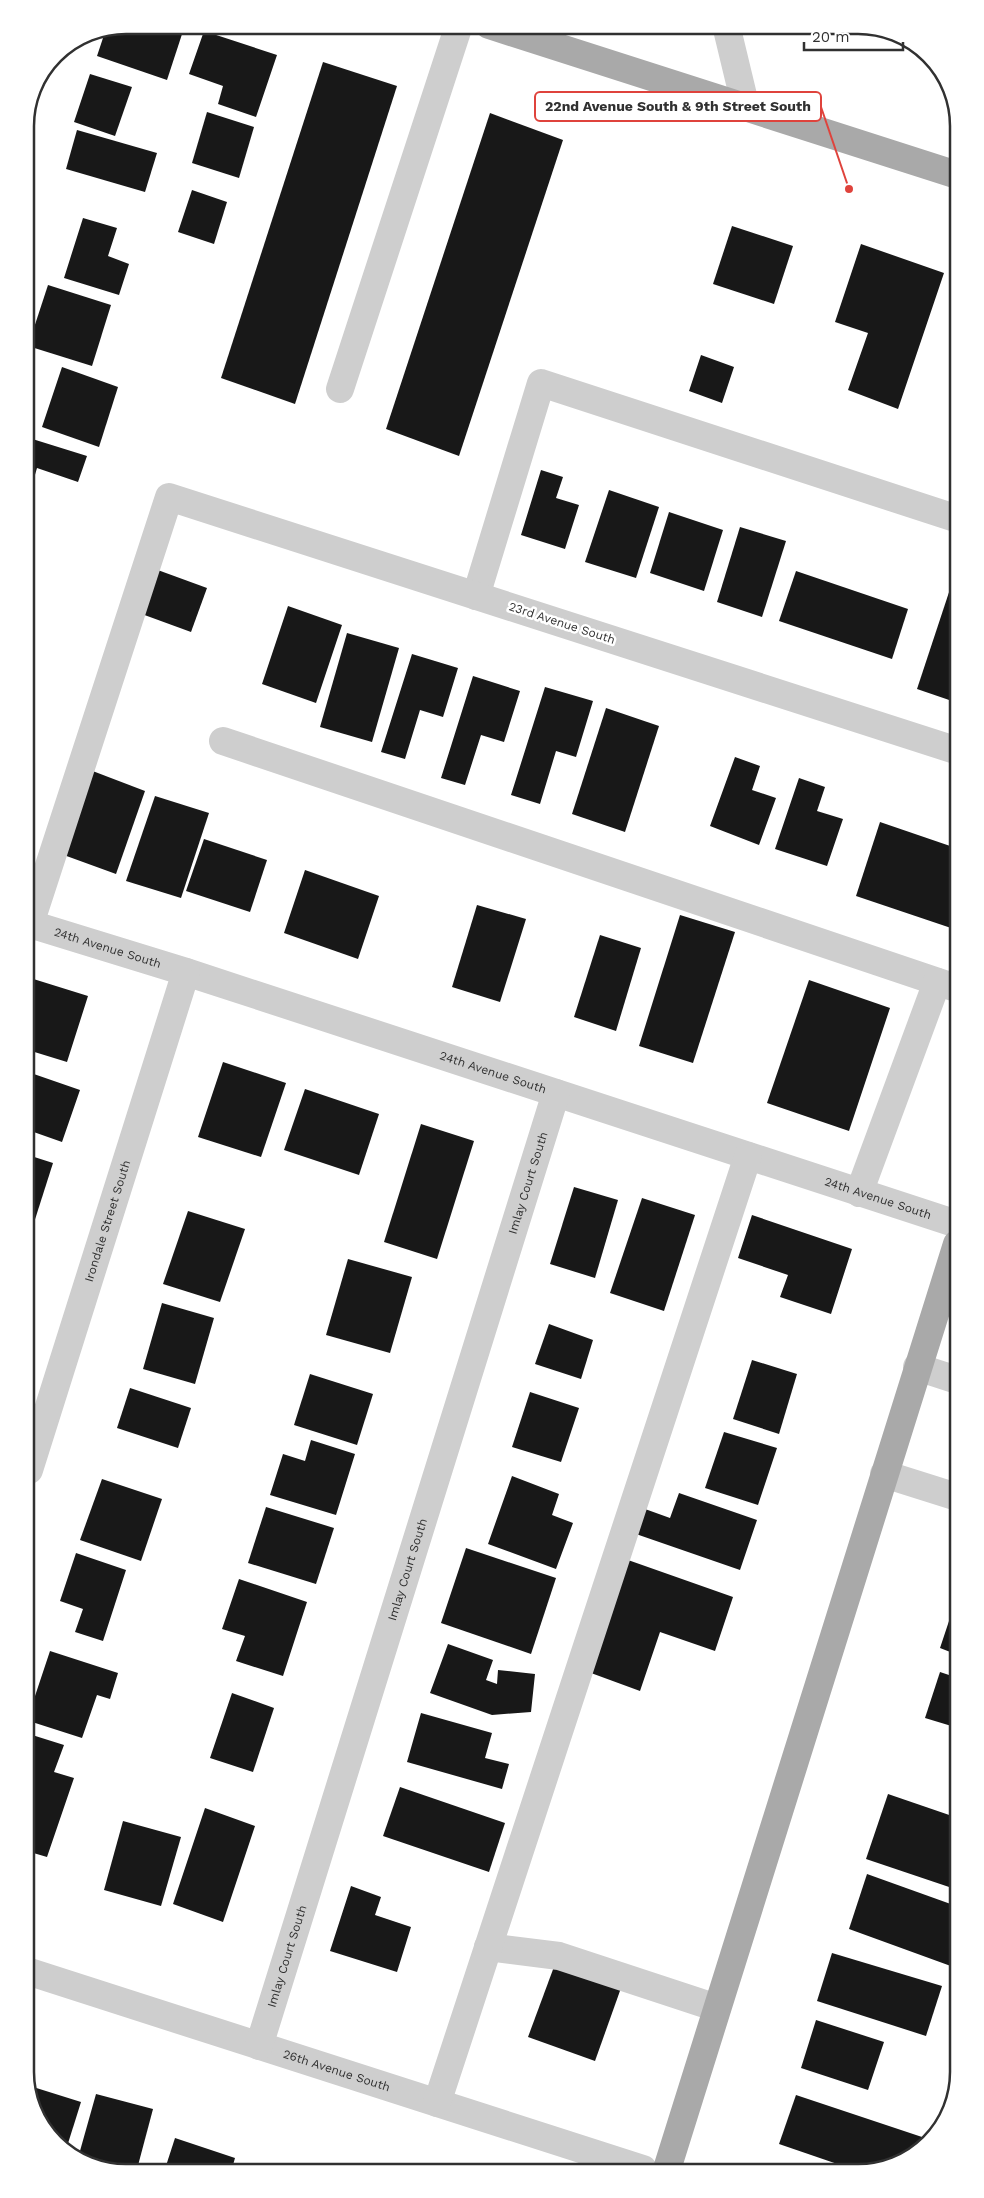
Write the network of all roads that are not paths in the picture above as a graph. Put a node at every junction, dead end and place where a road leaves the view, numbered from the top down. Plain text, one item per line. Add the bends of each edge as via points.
1 (456, 34) edge
2 (517, 34) edge
3 (728, 34) edge
4 (746, 108) junction
5 (950, 173) edge
6 (340, 389) dead end
7 (950, 516) edge
8 (476, 596) junction
9 (223, 741) dead end
10 (950, 748) edge
11 (34, 912) edge
12 (34, 925) edge
13 (186, 972) junction
14 (947, 985) edge
15 (556, 1093) junction
16 (748, 1156) junction
17 (859, 1193) junction
18 (950, 1222) edge
19 (950, 1266) edge
20 (917, 1367) junction
21 (950, 1378) edge
22 (34, 1454) edge
23 (884, 1474) junction
24 (950, 1495) edge
25 (488, 1947) junction
26 (34, 1973) edge
27 (717, 2008) junction
28 (259, 2046) junction
29 (437, 2103) junction
30 (627, 2164) edge
31 (669, 2164) edge

1 - 6 street
2 - 4 main road
3 - 4 street
4 - 5 main road
7 - 8 street via 541,383
8 - 10 street, 23rd Avenue South
8 - 11 street, 23rd Avenue South via 170,497
9 - 14 street
12 - 13 street, 24th Avenue South
13 - 15 street, 24th Avenue South
13 - 22 street, Irondale Street South
14 - 17 street
15 - 16 street, 24th Avenue South
15 - 28 street, Imlay Court South
16 - 17 street, 24th Avenue South
16 - 25 street
17 - 18 street, 24th Avenue South
19 - 20 main road
20 - 21 street
20 - 23 main road
23 - 24 street
23 - 27 main road
25 - 27 street via 559,1956
25 - 29 street
26 - 28 street, 26th Avenue South
27 - 31 main road
28 - 29 street, 26th Avenue South
29 - 30 street, 26th Avenue South

